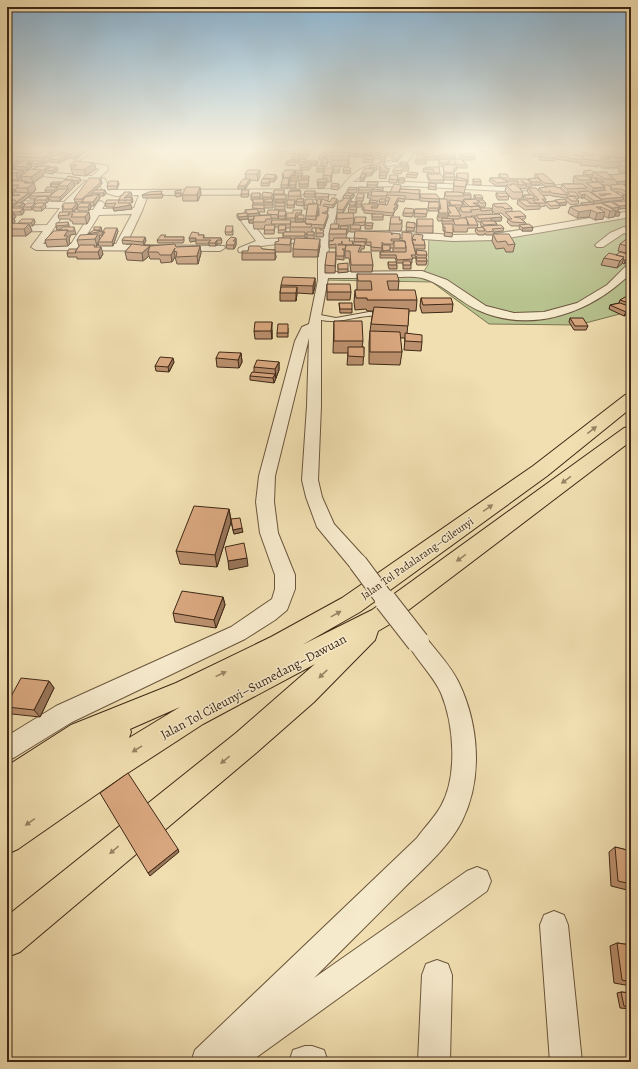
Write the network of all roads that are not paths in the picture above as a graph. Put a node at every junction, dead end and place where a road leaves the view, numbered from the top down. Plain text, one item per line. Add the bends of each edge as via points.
1 (71, 200) edge
2 (104, 200) edge
3 (142, 200) edge
4 (336, 200) edge
5 (7, 204) edge
6 (66, 205) junction
7 (138, 211) junction
8 (96, 212) junction
9 (60, 213) junction
10 (631, 214) edge
11 (246, 221) edge
12 (49, 228) junction
13 (7, 229) edge
14 (629, 230) edge
15 (325, 237) junction
16 (263, 243) junction
17 (600, 245) dead end
18 (120, 247) junction
19 (74, 248) junction
20 (220, 248) dead end
21 (243, 250) edge
22 (631, 267) edge
23 (413, 276) junction
24 (323, 277) junction
25 (631, 280) edge
26 (391, 315) edge
27 (314, 321) junction
28 (631, 399) edge
29 (631, 432) edge
30 (381, 617) junction
31 (186, 692) junction
32 (7, 749) edge
33 (7, 784) edge
34 (7, 803) edge
35 (7, 838) edge
36 (477, 881) dead end
37 (554, 925) dead end
38 (7, 939) edge
39 (437, 975) dead end
40 (207, 1062) edge
41 (222, 1062) edge
42 (305, 1062) edge
43 (312, 1062) edge
44 (434, 1062) edge
45 (566, 1062) edge

1 - 6 street
2 - 8 street
3 - 7 street
4 - 15 street
5 - 6 street
6 - 9 street
7 - 8 street
7 - 18 street
8 - 9 street
8 - 19 street
9 - 12 street
10 - 15 street via 496,237 453,238 375,234
11 - 16 street
12 - 13 street
12 - 19 street via 36,247
14 - 17 street via 613,235
15 - 16 street
15 - 24 street
16 - 21 street via 250,245
18 - 19 street
18 - 20 street
22 - 23 street via 611,286 581,305 545,316 514,317 498,314 482,308 443,282 429,276
23 - 24 street
23 - 25 street via 434,283 479,313 520,323 580,313 621,290
24 - 27 street
26 - 27 lane via 369,314
27 - 32 street via 301,341 267,476 265,502 269,533 285,575 285,589 280,604 238,633 64,714
27 - 40 street, bridge via 314,406 310,480 314,497 326,526 358,563 450,688 460,718 464,744 464,772 452,813 426,847
31 -> 28 highway, Jalan Tol Padalarang–Cileunyi via 280,645 351,605 540,471
29 -> 30 highway
30 -> 35 highway, Jalan Tol Cileunyi–Sumedang–Dawuan via 192,715 112,765
30 -> 38 highway via 304,692 246,743
31 - 33 highway via 81,735
31 - 34 highway via 99,743
36 - 41 street
37 - 45 street
39 - 44 street
42 - 43 street

